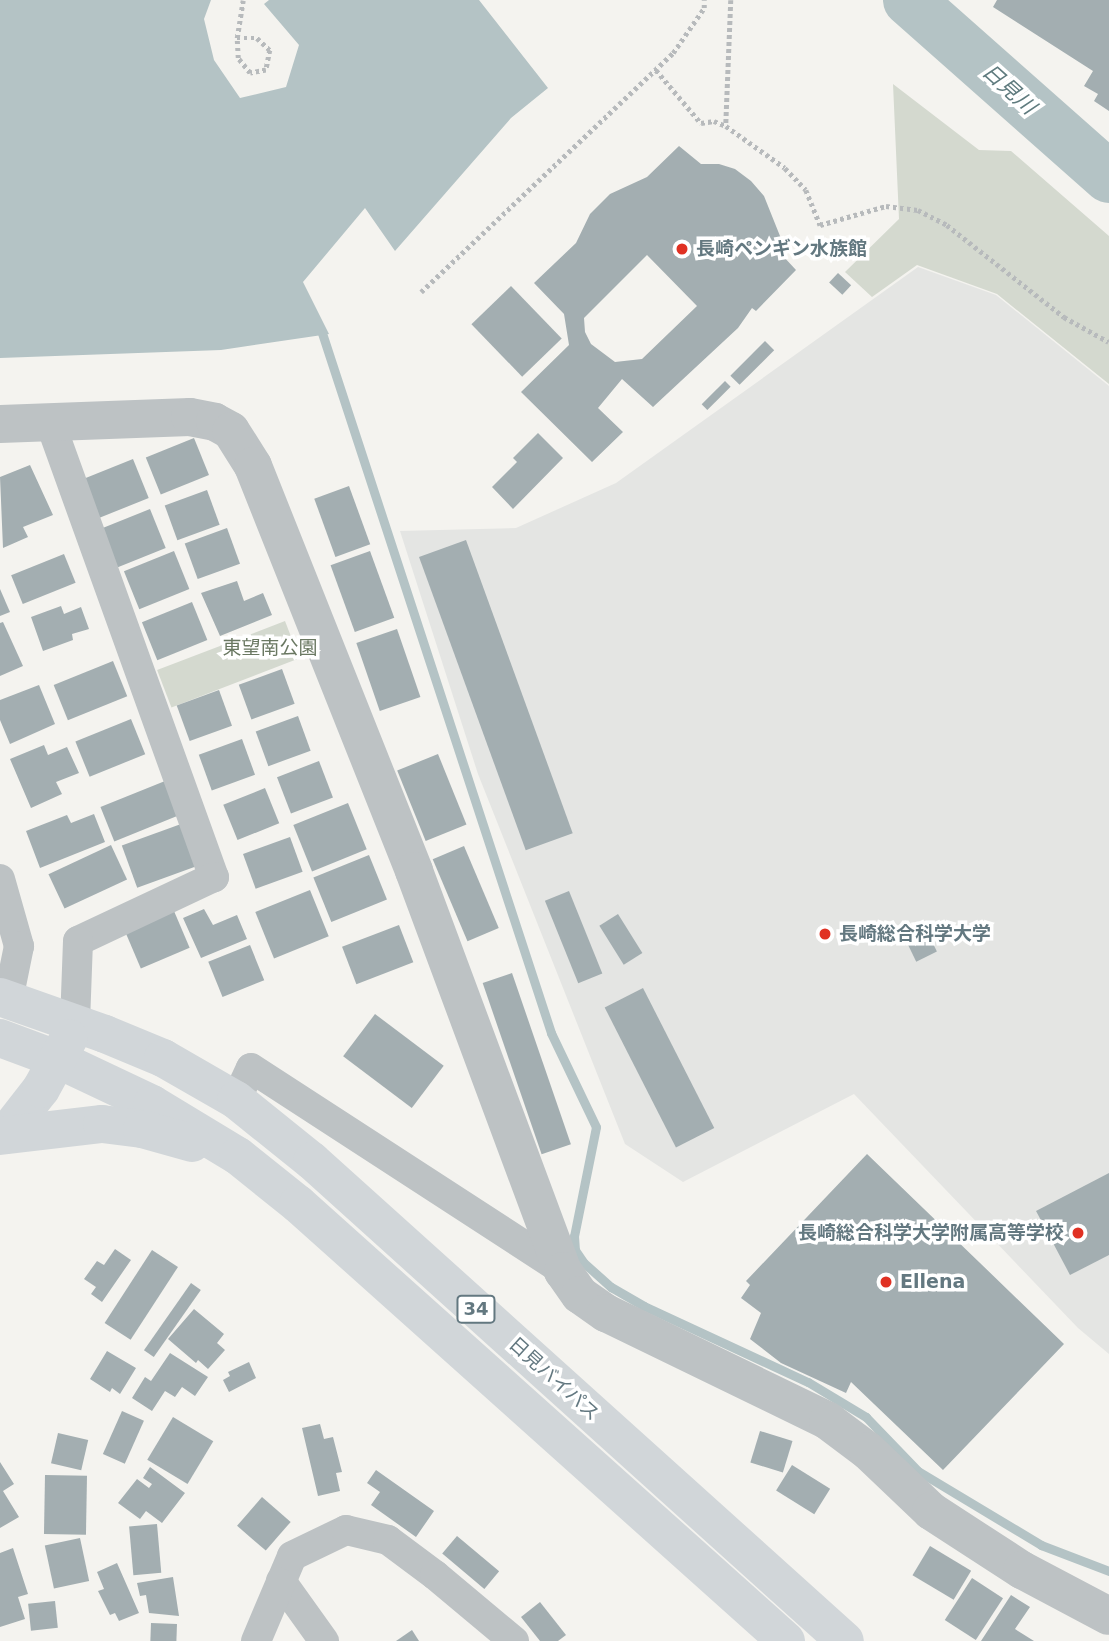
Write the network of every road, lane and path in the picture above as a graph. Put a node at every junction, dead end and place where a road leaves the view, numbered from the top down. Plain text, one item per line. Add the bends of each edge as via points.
1 (243, 0) edge
2 (704, 0) edge
3 (731, 0) edge
4 (237, 38) junction
5 (656, 70) junction
6 (726, 126) junction
7 (421, 292) dead end
8 (1109, 342) edge
9 (50, 422) junction
10 (0, 424) edge
11 (0, 878) edge
12 (4, 999) edge
13 (75, 1023) junction
14 (0, 1038) edge
15 (59, 1060) junction
16 (236, 1100) junction
17 (2, 1135) edge
18 (238, 1156) junction
19 (563, 1271) junction
20 (281, 1581) junction
21 (1109, 1616) edge
22 (256, 1641) edge
23 (324, 1641) edge
24 (514, 1641) edge
25 (786, 1641) edge
26 (845, 1641) edge

1 - 4 path
2 - 5 path via 704,8
3 - 6 path
4 - 4 path via 238,58 250,73 266,70 270,50 257,38
5 - 6 path via 701,123 714,121
5 - 7 path
6 - 8 path via 785,168 806,190 820,225 886,206 918,210 947,225 1064,317
9 - 10 street
9 - 13 street via 214,877 78,940
9 - 19 street via 190,417 215,422 231,431 253,466 414,871
11 - 12 street via 19,946
12 - 13 highway, 日見バイパス
13 - 15 highway, 34
13 - 16 highway, 日見バイパス / 34 via 163,1058
14 - 15 highway
15 - 17 highway, 34
15 - 18 highway, 34 via 152,1104
16 - 19 street via 251,1068
16 - 26 highway, 日見バイパス / 34 via 312,1161
17 - 18 highway, 34 via 102,1124 142,1129
18 - 25 highway, 34
19 - 21 street via 580,1294 606,1313 828,1421 931,1510 1021,1570
20 - 22 street
20 - 23 street
20 - 24 street via 292,1556 346,1530 388,1540

